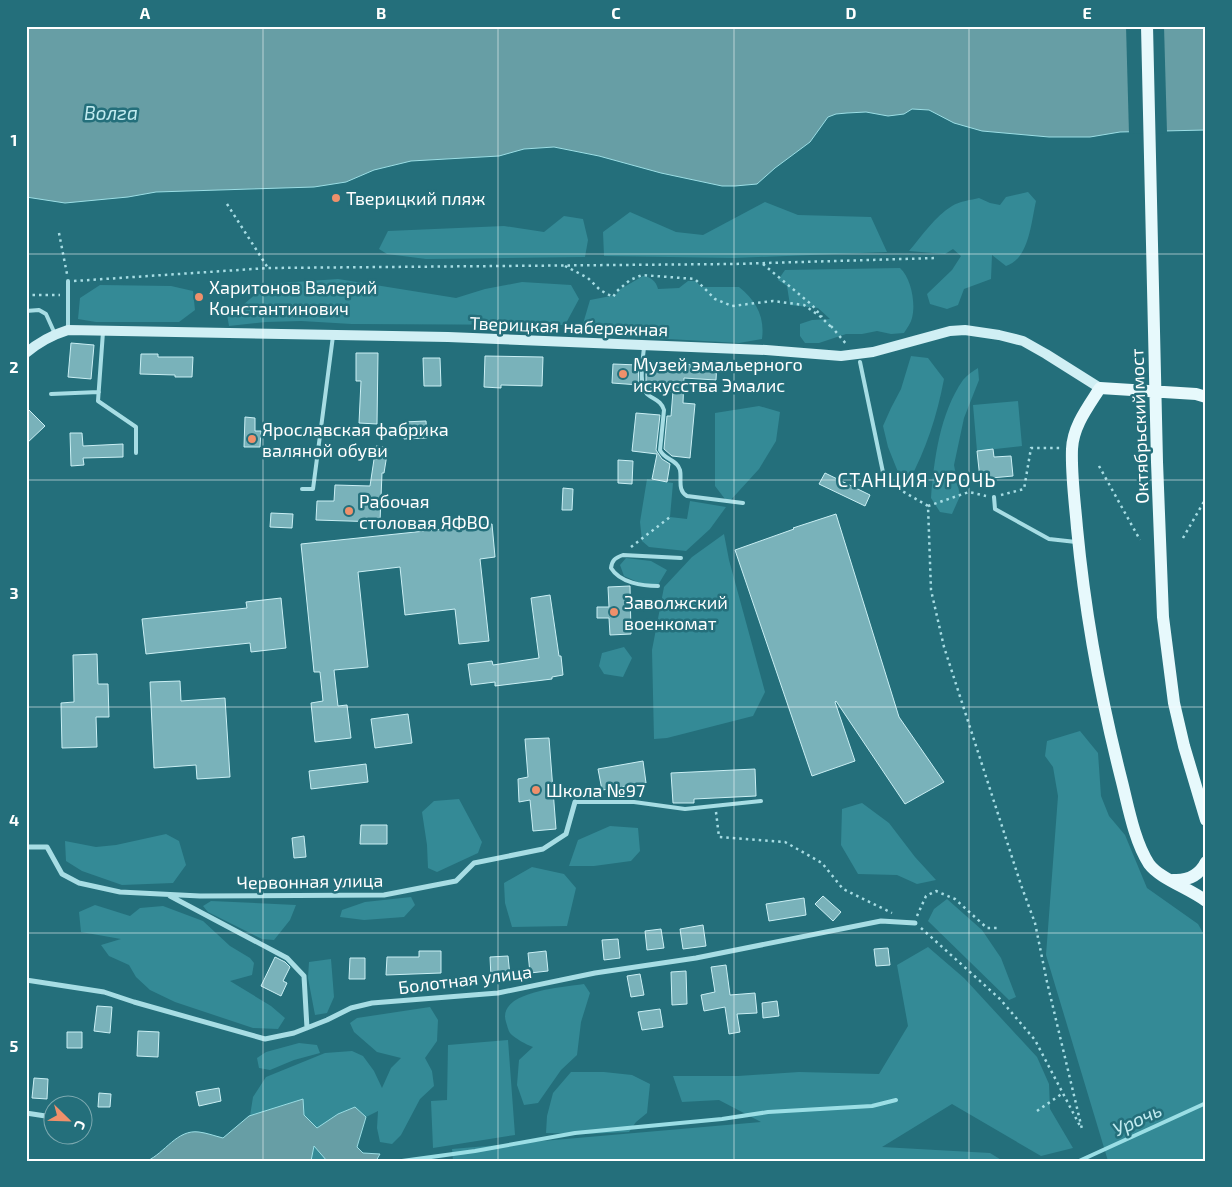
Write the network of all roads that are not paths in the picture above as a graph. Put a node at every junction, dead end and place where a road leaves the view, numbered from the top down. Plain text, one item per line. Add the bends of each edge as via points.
1 (1147, 26) edge
2 (68, 281) road end
3 (26, 311) edge
4 (68, 330) junction
5 (104, 330) junction
6 (55, 334) junction
7 (333, 335) junction
8 (644, 345) junction
9 (26, 353) edge
10 (858, 358) junction
11 (1100, 388) junction
12 (99, 392) junction
13 (51, 394) dead end
14 (1206, 397) edge
15 (136, 453) dead end
16 (886, 482) road end
17 (302, 489) dead end
18 (994, 497) road end
19 (743, 503) dead end
20 (1078, 542) junction
21 (681, 558) dead end
22 (658, 586) dead end
23 (761, 801) dead end
24 (575, 802) joint
25 (1206, 820) edge
26 (26, 847) edge
27 (1206, 862) edge
28 (1163, 877) junction
29 (168, 895) junction
30 (1206, 900) edge
31 (915, 922) road end
32 (26, 980) edge
33 (307, 1028) junction
34 (26, 1113) edge
35 (42, 1115) edge

1 - 25 main road, Октябрьский мост via 1161,585 1174,703
2 - 4 lane
3 - 6 lane via 39,310 46,314
4 - 5 street, Тверицкая набережная
4 - 6 street, Тверицкая набережная
5 - 7 street, Тверицкая набережная
5 - 12 lane
6 - 9 street, Тверицкая набережная
7 - 8 street, Тверицкая набережная
7 - 17 lane via 313,489
8 - 10 street, Тверицкая набережная
8 - 19 lane via 645,392 662,404 664,410 660,450 680,469 683,494
10 - 11 street, Тверицкая набережная via 950,331 999,334 1023,341
10 - 16 lane
11 - 14 main road
11 - 20 main road via 1078,422 1072,448
12 - 13 lane
12 - 15 lane via 98,400 136,427
18 - 20 lane via 995,509 1049,539
20 - 28 main road via 1087,621 1112,741 1140,844 1148,862
21 - 22 lane via 623,555 612,562 613,572 622,578 645,586
23 - 24 lane via 685,809 634,802
24 - 29 street, Червонная улица via 566,834 543,849 474,863 456,881 384,895
26 - 29 street, Червонная улица via 47,847 62,874 79,883 120,892
27 - 28 main road via 1198,873 1183,881
28 - 30 main road
29 - 33 street via 287,958 304,976
31 - 33 street, Болотная улица via 880,922 498,993 372,1003 351,1008
32 - 33 street, Болотная улица via 104,992 265,1039
34 - 35 street

